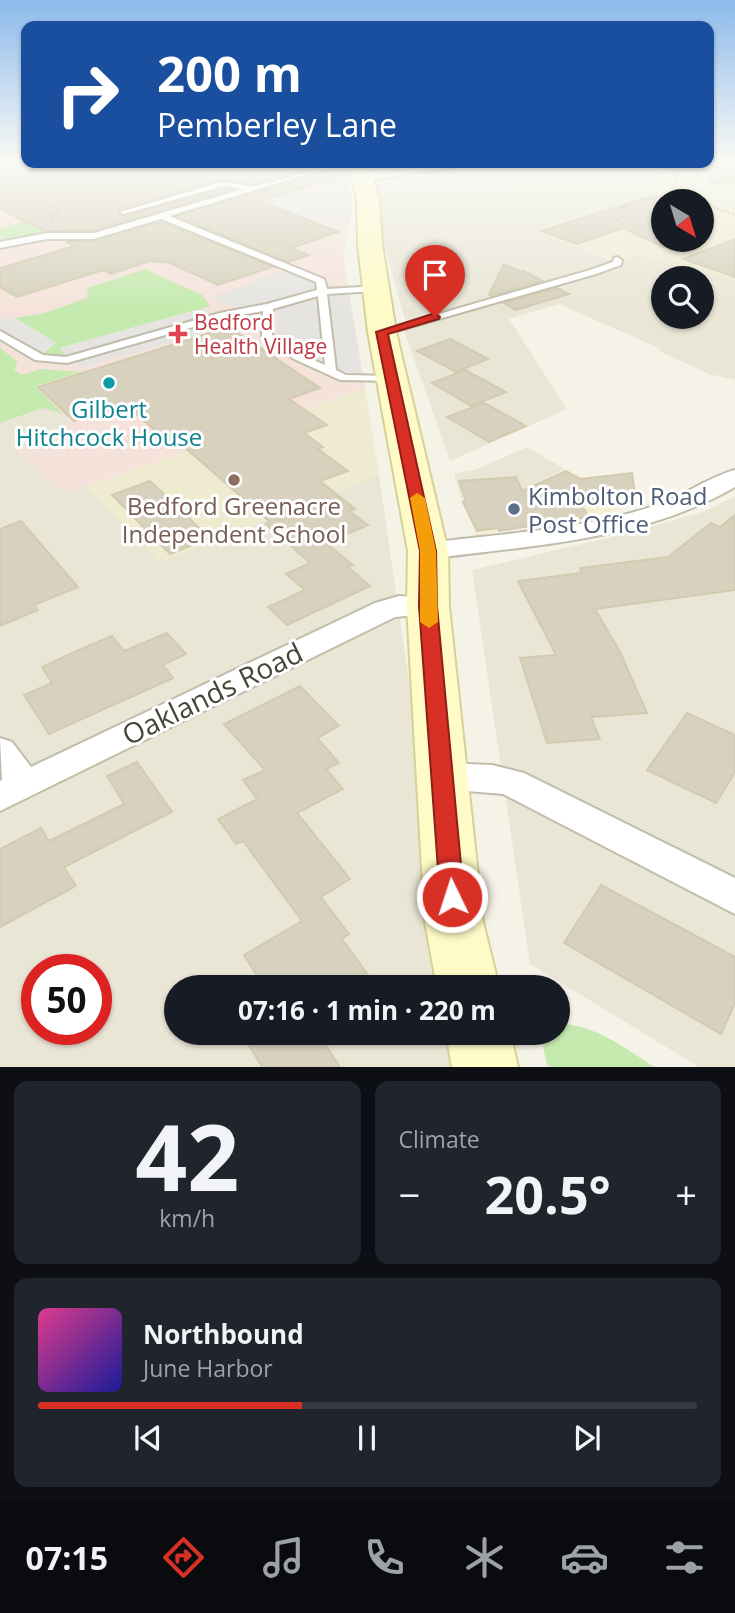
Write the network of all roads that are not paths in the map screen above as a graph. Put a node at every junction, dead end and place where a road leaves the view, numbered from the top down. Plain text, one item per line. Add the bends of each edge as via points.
1 (132, 210) edge
2 (183, 210) edge
3 (368, 210) edge
4 (124, 212) dead end
5 (162, 216) junction
6 (0, 245) edge
7 (617, 260) dead end
8 (375, 288) junction
9 (322, 292) junction
10 (268, 307) junction
11 (382, 332) junction
12 (0, 334) edge
13 (331, 373) junction
14 (392, 379) junction
15 (730, 485) edge
16 (428, 551) junction
17 (428, 606) junction
18 (0, 751) edge
19 (443, 776) junction
20 (12, 790) edge
21 (735, 897) edge
22 (465, 975) edge
23 (481, 1045) edge
24 (485, 1067) edge

1 - 4 lane
2 - 5 lane
3 - 8 main road
5 - 6 lane via 94,236 47,236
5 - 9 lane via 321,281
7 - 11 lane
8 - 9 lane
8 - 11 main road
9 - 10 lane
9 - 13 lane
10 - 12 lane via 49,362
10 - 13 lane via 267,336
11 - 14 main road
13 - 14 lane via 344,378
14 - 16 main road
15 - 16 street via 636,518 565,535
16 - 17 main road
17 - 19 main road
17 - 20 street, Oaklands Road via 400,605 385,610
18 - 20 street
19 - 21 street via 512,783
19 - 22 main road via 454,922
23 - 24 main road

